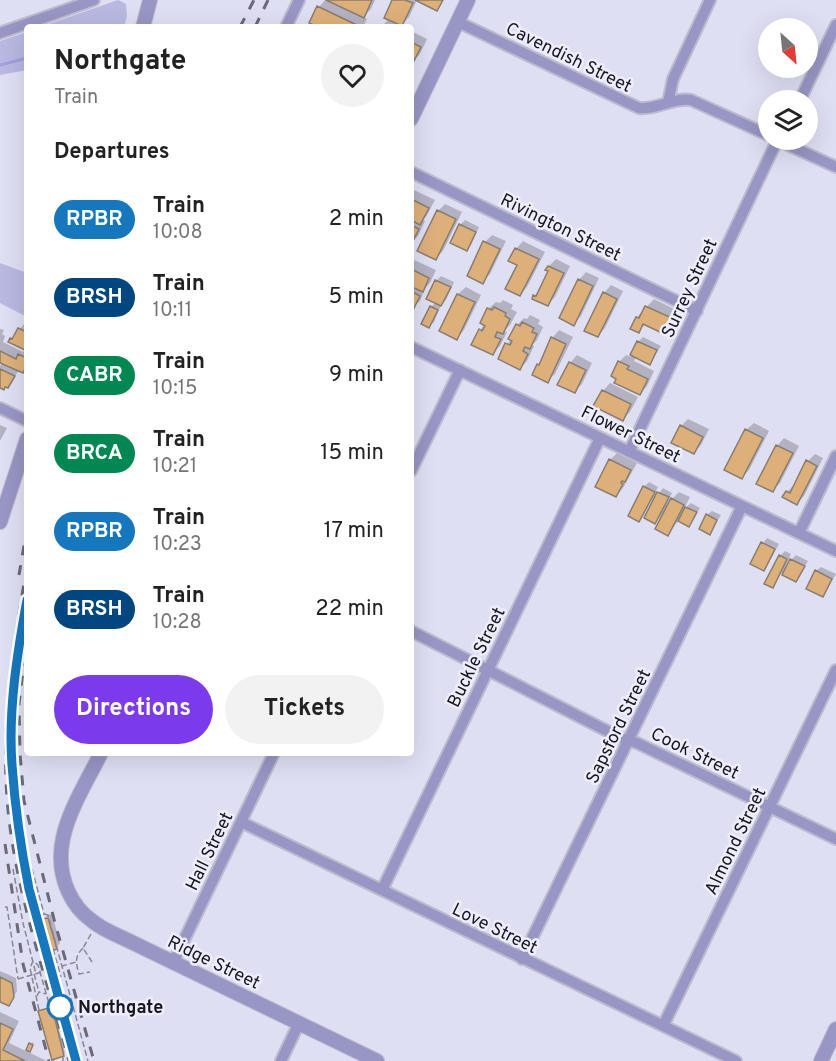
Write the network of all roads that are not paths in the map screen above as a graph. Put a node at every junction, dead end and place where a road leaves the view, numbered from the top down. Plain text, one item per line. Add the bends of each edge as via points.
1 (94, 0) edge
2 (150, 0) edge
3 (299, 0) edge
4 (468, 0) edge
5 (710, 0) edge
6 (458, 22) junction
7 (26, 24) edge
8 (144, 24) edge
9 (287, 24) edge
10 (24, 25) edge
11 (836, 25) edge
12 (0, 33) edge
13 (805, 90) edge
14 (668, 103) junction
15 (414, 113) edge
16 (758, 130) edge
17 (774, 150) edge
18 (799, 150) edge
19 (836, 168) edge
20 (414, 173) edge
21 (697, 311) junction
22 (414, 348) edge
23 (460, 370) junction
24 (0, 408) edge
25 (24, 420) edge
26 (600, 438) junction
27 (24, 448) edge
28 (629, 452) junction
29 (836, 456) edge
30 (414, 465) edge
31 (742, 506) junction
32 (0, 522) edge
33 (799, 533) junction
34 (836, 551) edge
35 (414, 633) edge
36 (488, 670) junction
37 (836, 670) edge
38 (629, 741) junction
39 (100, 756) edge
40 (273, 756) edge
41 (770, 807) junction
42 (241, 822) junction
43 (836, 839) edge
44 (382, 890) junction
45 (522, 959) junction
46 (173, 963) junction
47 (299, 1023) junction
48 (663, 1026) junction
49 (836, 1029) edge
50 (281, 1061) edge
51 (377, 1061) edge
52 (736, 1061) edge
53 (821, 1061) edge

1 - 7 street
2 - 8 street
3 - 9 street
4 - 6 street
5 - 14 street via 673,79
6 - 14 street, Cavendish Street via 633,106 648,108
6 - 15 street
10 - 12 street
11 - 13 street
14 - 16 street, Cavendish Street via 691,100
17 - 21 street, Surrey Street
18 - 19 street
20 - 21 street, Rivington Street
21 - 28 street, Surrey Street
22 - 23 street, Flower Street
23 - 26 street, Flower Street
23 - 30 street
24 - 25 street
26 - 28 street, Flower Street
26 - 36 street, Buckle Street
27 - 32 street
28 - 31 street, Flower Street
29 - 33 street
31 - 33 street, Flower Street
31 - 38 street, Sapsford Street
33 - 34 street, Flower Street
35 - 36 street, Cook Street
36 - 38 street, Cook Street
36 - 44 street, Buckle Street
37 - 41 street, Almond Street
38 - 41 street, Cook Street
38 - 45 street, Sapsford Street
39 - 46 street, Ridge Street via 64,831 61,870 70,896 90,920
40 - 42 street, Hall Street
41 - 43 street, Cook Street
41 - 48 street, Almond Street
42 - 44 street, Love Street
42 - 46 street, Hall Street
44 - 45 street, Love Street
45 - 48 street, Love Street
46 - 47 street, Ridge Street
47 - 50 street
47 - 51 street, Ridge Street
48 - 52 street, Love Street
49 - 53 street

